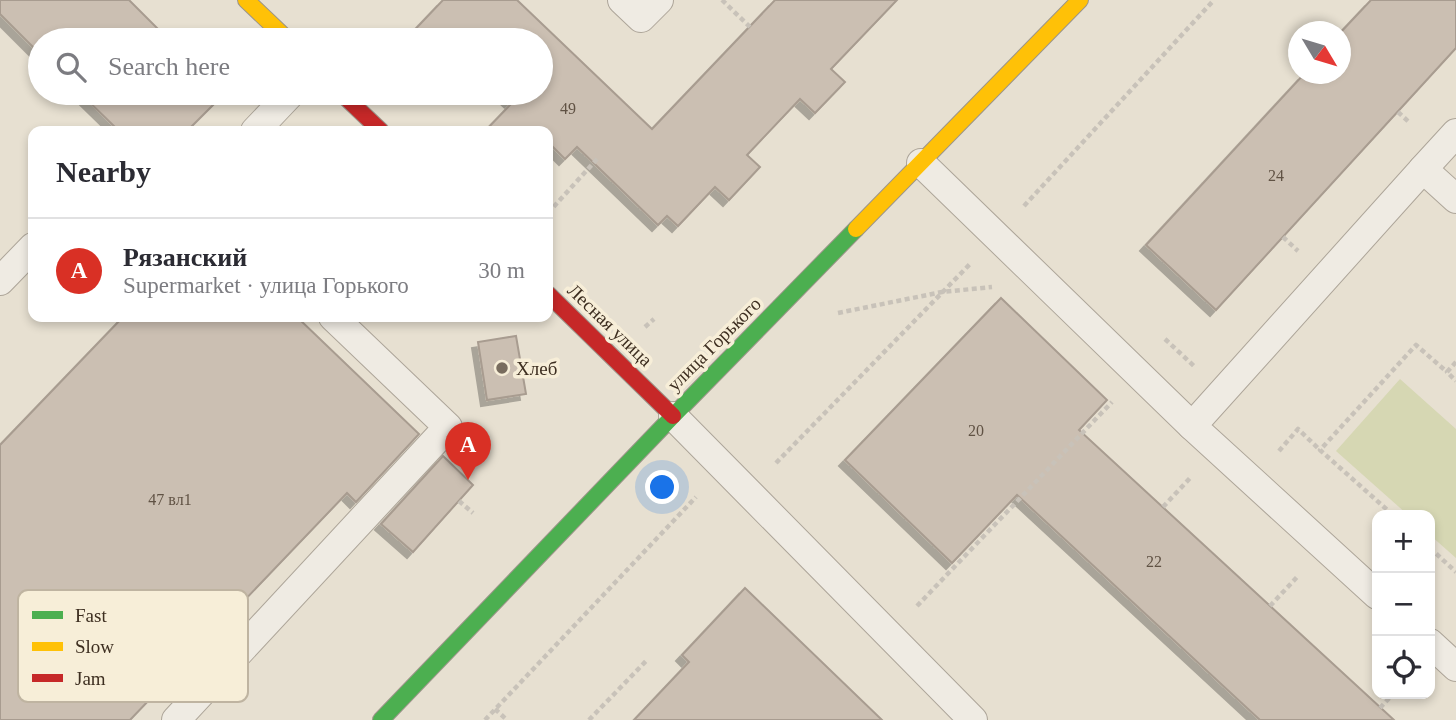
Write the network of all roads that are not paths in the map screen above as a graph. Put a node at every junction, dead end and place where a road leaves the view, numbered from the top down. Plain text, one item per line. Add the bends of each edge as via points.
1 (246, 0) edge
2 (622, 0) edge
3 (659, 0) edge
4 (1080, 0) edge
5 (275, 28) edge
6 (280, 105) edge
7 (354, 105) edge
8 (260, 126) edge
9 (376, 126) edge
10 (1456, 133) edge
11 (921, 163) junction
12 (1423, 169) junction
13 (1456, 199) edge
14 (28, 252) edge
15 (0, 281) edge
16 (553, 299) edge
17 (337, 322) edge
18 (673, 416) junction
19 (1192, 426) junction
20 (1372, 590) edge
21 (248, 642) edge
22 (1435, 648) edge
23 (1456, 667) edge
24 (193, 702) edge
25 (176, 720) edge
26 (381, 720) edge
27 (973, 720) edge

1 - 5 street
2 - 3 lane via 641,19
4 - 11 street, улица Горького
6 - 8 lane
7 - 9 street
10 - 12 lane
11 - 18 street, улица Горького
11 - 19 lane
12 - 13 lane
12 - 19 lane
14 - 15 lane
16 - 18 street, Лесная улица
17 - 21 lane via 448,427
18 - 26 street, улица Горького
18 - 27 lane
19 - 20 lane
22 - 23 lane
24 - 25 lane

